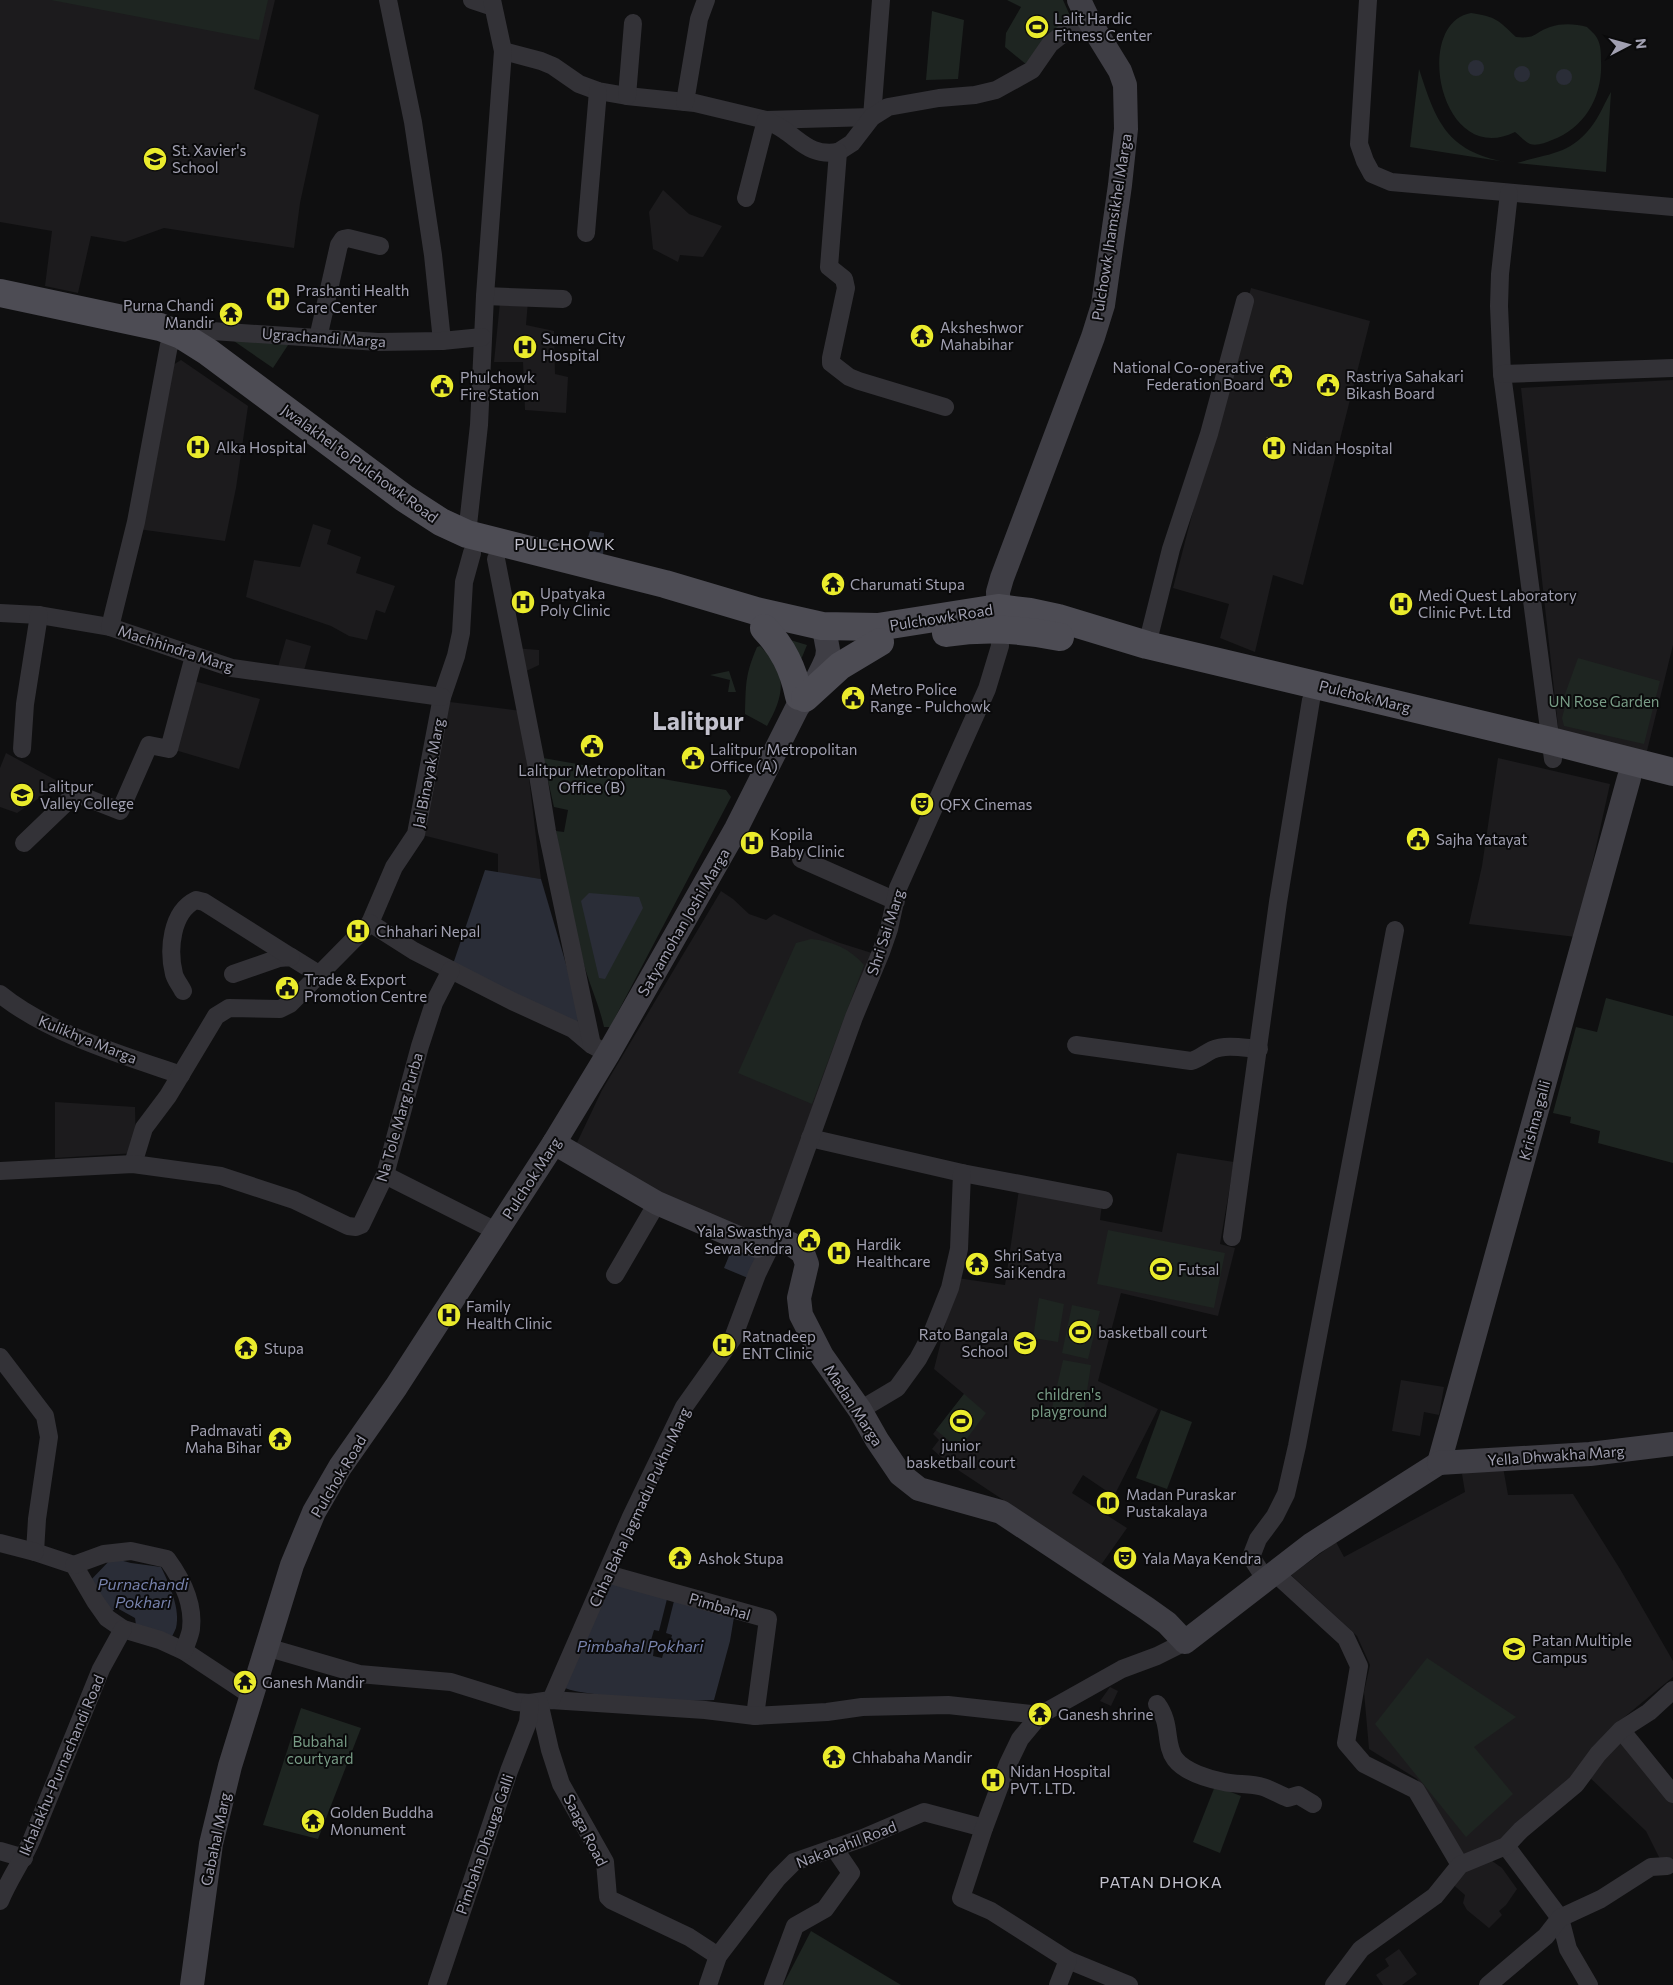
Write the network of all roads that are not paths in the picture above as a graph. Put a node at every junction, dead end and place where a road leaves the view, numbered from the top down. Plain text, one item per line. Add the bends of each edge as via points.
1 (388, 0) edge
2 (472, 0) edge
3 (706, 0) edge
4 (880, 0) edge
5 (1368, 0) edge
6 (492, 3) edge
7 (1083, 10) edge
8 (633, 23) dead end
9 (503, 51) junction
10 (598, 91) junction
11 (627, 96) junction
12 (686, 102) junction
13 (872, 117) junction
14 (766, 120) junction
15 (838, 152) junction
16 (1509, 192) junction
17 (746, 198) dead end
18 (1673, 207) edge
19 (586, 234) dead end
20 (380, 246) dead end
21 (0, 293) edge
22 (485, 296) junction
23 (563, 299) dead end
24 (1245, 301) dead end
25 (0, 309) edge
26 (482, 337) junction
27 (318, 338) junction
28 (175, 340) junction
29 (442, 341) junction
30 (1673, 368) edge
31 (1502, 374) junction
32 (945, 406) dead end
33 (478, 549) junction
34 (0, 613) edge
35 (40, 615) junction
36 (998, 618) junction
37 (110, 627) junction
38 (764, 628) junction
39 (1058, 628) junction
40 (825, 634) junction
41 (870, 635) junction
42 (1147, 644) junction
43 (194, 656) junction
44 (442, 698) junction
45 (800, 700) junction
46 (1311, 700) junction
47 (22, 749) dead end
48 (1552, 750) junction
49 (1673, 772) edge
50 (1629, 778) junction
51 (1673, 788) edge
52 (24, 843) dead end
53 (801, 859) dead end
54 (896, 900) junction
55 (370, 923) junction
56 (1395, 930) dead end
57 (291, 957) junction
58 (451, 970) junction
59 (233, 974) dead end
60 (320, 975) junction
61 (183, 991) dead end
62 (0, 994) edge
63 (1076, 1045) dead end
64 (600, 1049) junction
65 (1259, 1049) junction
66 (181, 1075) junction
67 (810, 1138) junction
68 (554, 1143) junction
69 (133, 1164) junction
70 (0, 1171) edge
71 (962, 1173) junction
72 (385, 1174) junction
73 (1104, 1200) dead end
74 (657, 1203) junction
75 (496, 1231) junction
76 (1232, 1237) dead end
77 (774, 1238) junction
78 (615, 1275) dead end
79 (452, 1300) joint
80 (0, 1356) edge
81 (860, 1410) junction
82 (1673, 1444) edge
83 (1439, 1463) junction
84 (0, 1543) edge
85 (35, 1552) junction
86 (74, 1565) junction
87 (607, 1574) junction
88 (1271, 1577) junction
89 (123, 1629) junction
90 (1185, 1642) junction
91 (266, 1647) junction
92 (184, 1651) junction
93 (258, 1670) joint
94 (1673, 1690) edge
95 (252, 1696) junction
96 (540, 1702) junction
97 (1158, 1704) dead end
98 (1040, 1715) junction
99 (755, 1716) junction
100 (1621, 1730) junction
101 (1673, 1794) edge
102 (1313, 1804) dead end
103 (984, 1828) junction
104 (1506, 1846) junction
105 (834, 1848) junction
106 (0, 1851) edge
107 (24, 1858) junction
108 (1460, 1865) junction
109 (1667, 1866) dead end
110 (0, 1901) edge
111 (1560, 1918) junction
112 (718, 1956) junction
113 (1068, 1960) junction
114 (192, 1985) edge
115 (437, 1985) edge
116 (708, 1985) edge
117 (773, 1985) edge
118 (1058, 1985) edge
119 (1129, 1985) edge
120 (1334, 1985) edge
121 (1488, 1985) edge
122 (1589, 1985) edge

1 - 29 street via 412,122 433,255
2 - 6 street
3 - 12 street via 699,20
4 - 13 street
5 - 16 street via 1359,144 1372,174 1391,182
6 - 9 street
7 - 13 street via 1078,22 1050,44 1032,70 996,90 888,108
7 - 36 main road, Pulchowk Jhamsikhel Marga via 1125,85 1122,177 1102,305 1083,368 1002,578 998,592
8 - 11 street
9 - 10 street via 553,66 578,84
9 - 22 street
10 - 11 street
10 - 19 street
11 - 12 street
12 - 14 street
13 - 14 street
13 - 15 street via 852,143
14 - 15 street via 819,152
14 - 17 street
15 - 32 street via 829,267 844,279 846,288 832,363 859,381
16 - 18 street
16 - 31 street via 1500,274
20 - 27 street via 343,239
21 - 28 main road, Jwalakhel to Pulchowk Road via 160,327
22 - 23 street
22 - 26 street
24 - 42 street via 1210,434 1171,549
25 - 28 main road via 154,339
26 - 29 street, Ugrachandi Marga
26 - 33 street
27 - 28 street, Ugrachandi Marga via 197,330
27 - 29 street, Ugrachandi Marga via 378,342
28 - 33 main road, Jwalakhel to Pulchowk Road via 208,352
28 - 37 street
30 - 31 street
31 - 48 street
33 - 38 main road
33 - 40 main road, Jwalakhel to Pulchowk Road via 665,584
33 - 44 street, Jal Binayak Marg via 464,582 461,633
33 - 64 street via 536,763 547,831
34 - 35 street, Machhindra Marg
35 - 37 street, Machhindra Marg
35 - 47 street via 25,704
36 - 39 main road, Pulchowk Road via 1033,632
36 - 41 main road, Pulchowk Road via 950,632
36 - 54 street, Shri Sai Marg via 1000,646 987,689 898,888
37 - 43 street, Machhindra Marg
38 - 40 main road
38 - 45 main road via 788,659
39 - 42 main road, Pulchok Marg
39 - 46 main road, Pulchok Marg
40 - 41 main road
40 - 45 main road, Satyamohan Joshi Marga via 827,658 815,683
41 - 45 main road
42 - 48 main road, Pulchok Marg
43 - 44 street, Machhindra Marg via 232,668
43 - 52 street via 169,749 149,745 120,812 75,794
44 - 55 street, Jal Binayak Marg via 416,834 394,867
45 - 64 main road, Satyamohan Joshi Marga via 736,829
46 - 48 main road, Pulchok Marg
46 - 65 street via 1278,902
48 - 49 main road, Pulchok Marg
48 - 50 main road, Pulchok Marg
50 - 51 main road, Pulchok Marg
50 - 83 main road, Krishna galli
53 - 54 street
54 - 67 street, Shri Sai Marg via 881,952
55 - 58 street
55 - 60 street
56 - 88 street via 1286,1494 1250,1557
57 - 59 street
57 - 60 street
57 - 61 street via 196,900 178,918 171,939 174,974
58 - 64 street via 573,1029
58 - 72 street, Na Tole Marg Purba via 434,1002
60 - 66 street via 290,1004 280,1008 229,1008 216,1016
62 - 66 street, Kulikhya Marga via 32,1016 108,1049
63 - 65 street via 1190,1061 1223,1047
64 - 68 main road, Pulchok Marg
65 - 76 street
66 - 69 street via 144,1128
67 - 71 street
67 - 77 street, Shri Sai Marg
68 - 74 main road
68 - 75 main road, Pulchok Marg
69 - 70 street, Na Tole Marg Purba
69 - 72 street, Na Tole Marg Purba via 221,1176 294,1200 356,1227 361,1225
71 - 73 street
71 - 81 street via 959,1249 950,1288 932,1334 898,1388
72 - 75 street
74 - 77 main road via 757,1246
74 - 78 street
75 - 79 main road, Pulchok Marg
77 - 81 main road, Madan Marga via 803,1253 807,1264 798,1298 800,1315 822,1356
77 - 87 street, Chha Baha Jagmadu Pukhu Marg via 733,1338 684,1407
79 - 91 main road, Pulchok Road via 340,1467 314,1512 292,1565
80 - 85 street via 45,1416 50,1437
81 - 90 main road, Madan Marga via 900,1474 919,1489 1001,1512 1146,1608
82 - 83 main road, Yella Dhwakha Marg via 1590,1454
83 - 88 main road via 1312,1544
84 - 85 street
85 - 86 street
86 - 89 street via 107,1618
86 - 92 street via 104,1554 131,1551 167,1559 179,1576 191,1615 191,1630
87 - 96 street, Chha Baha Jagmadu Pukhu Marg
87 - 99 street, Pimbahal via 768,1619
88 - 90 main road
88 - 108 street via 1346,1638 1359,1666 1346,1743 1364,1764 1416,1790
89 - 92 street
89 - 107 street, Ikhalakhu-Purnachandi Road via 102,1669
90 - 98 street via 1122,1669
91 - 93 main road, Pulchok Road
91 - 96 street via 360,1674 451,1682 514,1702
92 - 95 street
93 - 95 main road, Gabahal Marg
94 - 100 street
95 - 114 main road, Gabahal Marg via 230,1766 211,1844
96 - 99 street via 705,1710
96 - 112 street, Saaga Road via 561,1784 605,1862 608,1897 689,1937
96 - 115 street, Pimbaha Dhauga Galli via 528,1722 509,1771
97 - 102 street via 1165,1718 1169,1746 1175,1759 1184,1767 1224,1782 1263,1787 1288,1798 1298,1795
98 - 99 street via 948,1705 862,1707
98 - 103 street via 1020,1739
100 - 101 street
100 - 104 street via 1576,1784
103 - 105 street, Nakabahil Road via 924,1812
103 - 113 street via 961,1898 991,1912
104 - 108 street
104 - 111 street
105 - 112 street, Nakabahil Road via 794,1862 777,1878
105 - 117 street via 851,1873 825,1909 795,1926
106 - 107 street
107 - 110 street, Ikhalakhu-Purnachandi Road via 12,1874
108 - 120 street via 1434,1896 1362,1949
109 - 111 street via 1651,1867 1601,1899
111 - 121 street via 1546,1936
111 - 122 street via 1568,1949
112 - 116 street, Nakabahil Road
113 - 118 street
113 - 119 street

